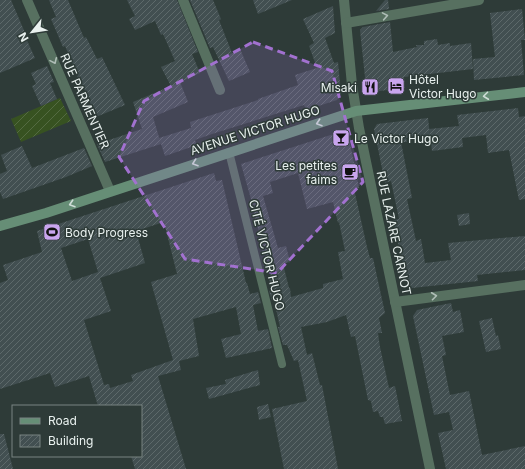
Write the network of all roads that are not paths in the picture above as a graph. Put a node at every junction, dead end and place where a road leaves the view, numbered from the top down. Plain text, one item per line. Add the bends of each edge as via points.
1 (27, 0) edge
2 (183, 0) edge
3 (344, 0) edge
4 (480, 0) edge
5 (346, 22) junction
6 (220, 90) dead end
7 (525, 92) edge
8 (356, 111) junction
9 (229, 152) junction
10 (110, 192) junction
11 (0, 226) edge
12 (525, 285) edge
13 (395, 302) junction
14 (282, 364) dead end
15 (430, 469) edge

1 -> 10 street, RUE PARMENTIER
2 - 6 street
3 - 5 street, RUE LAZARE CARNOT
5 -> 4 street
5 - 8 street, RUE LAZARE CARNOT
7 -> 8 street, AVENUE VICTOR HUGO
8 -> 9 street, AVENUE VICTOR HUGO
8 - 13 street, RUE LAZARE CARNOT
9 -> 10 street, AVENUE VICTOR HUGO
9 - 14 lane, CITÉ VICTOR HUGO
10 -> 11 street, AVENUE VICTOR HUGO
13 -> 12 street
13 - 15 street, RUE LAZARE CARNOT

